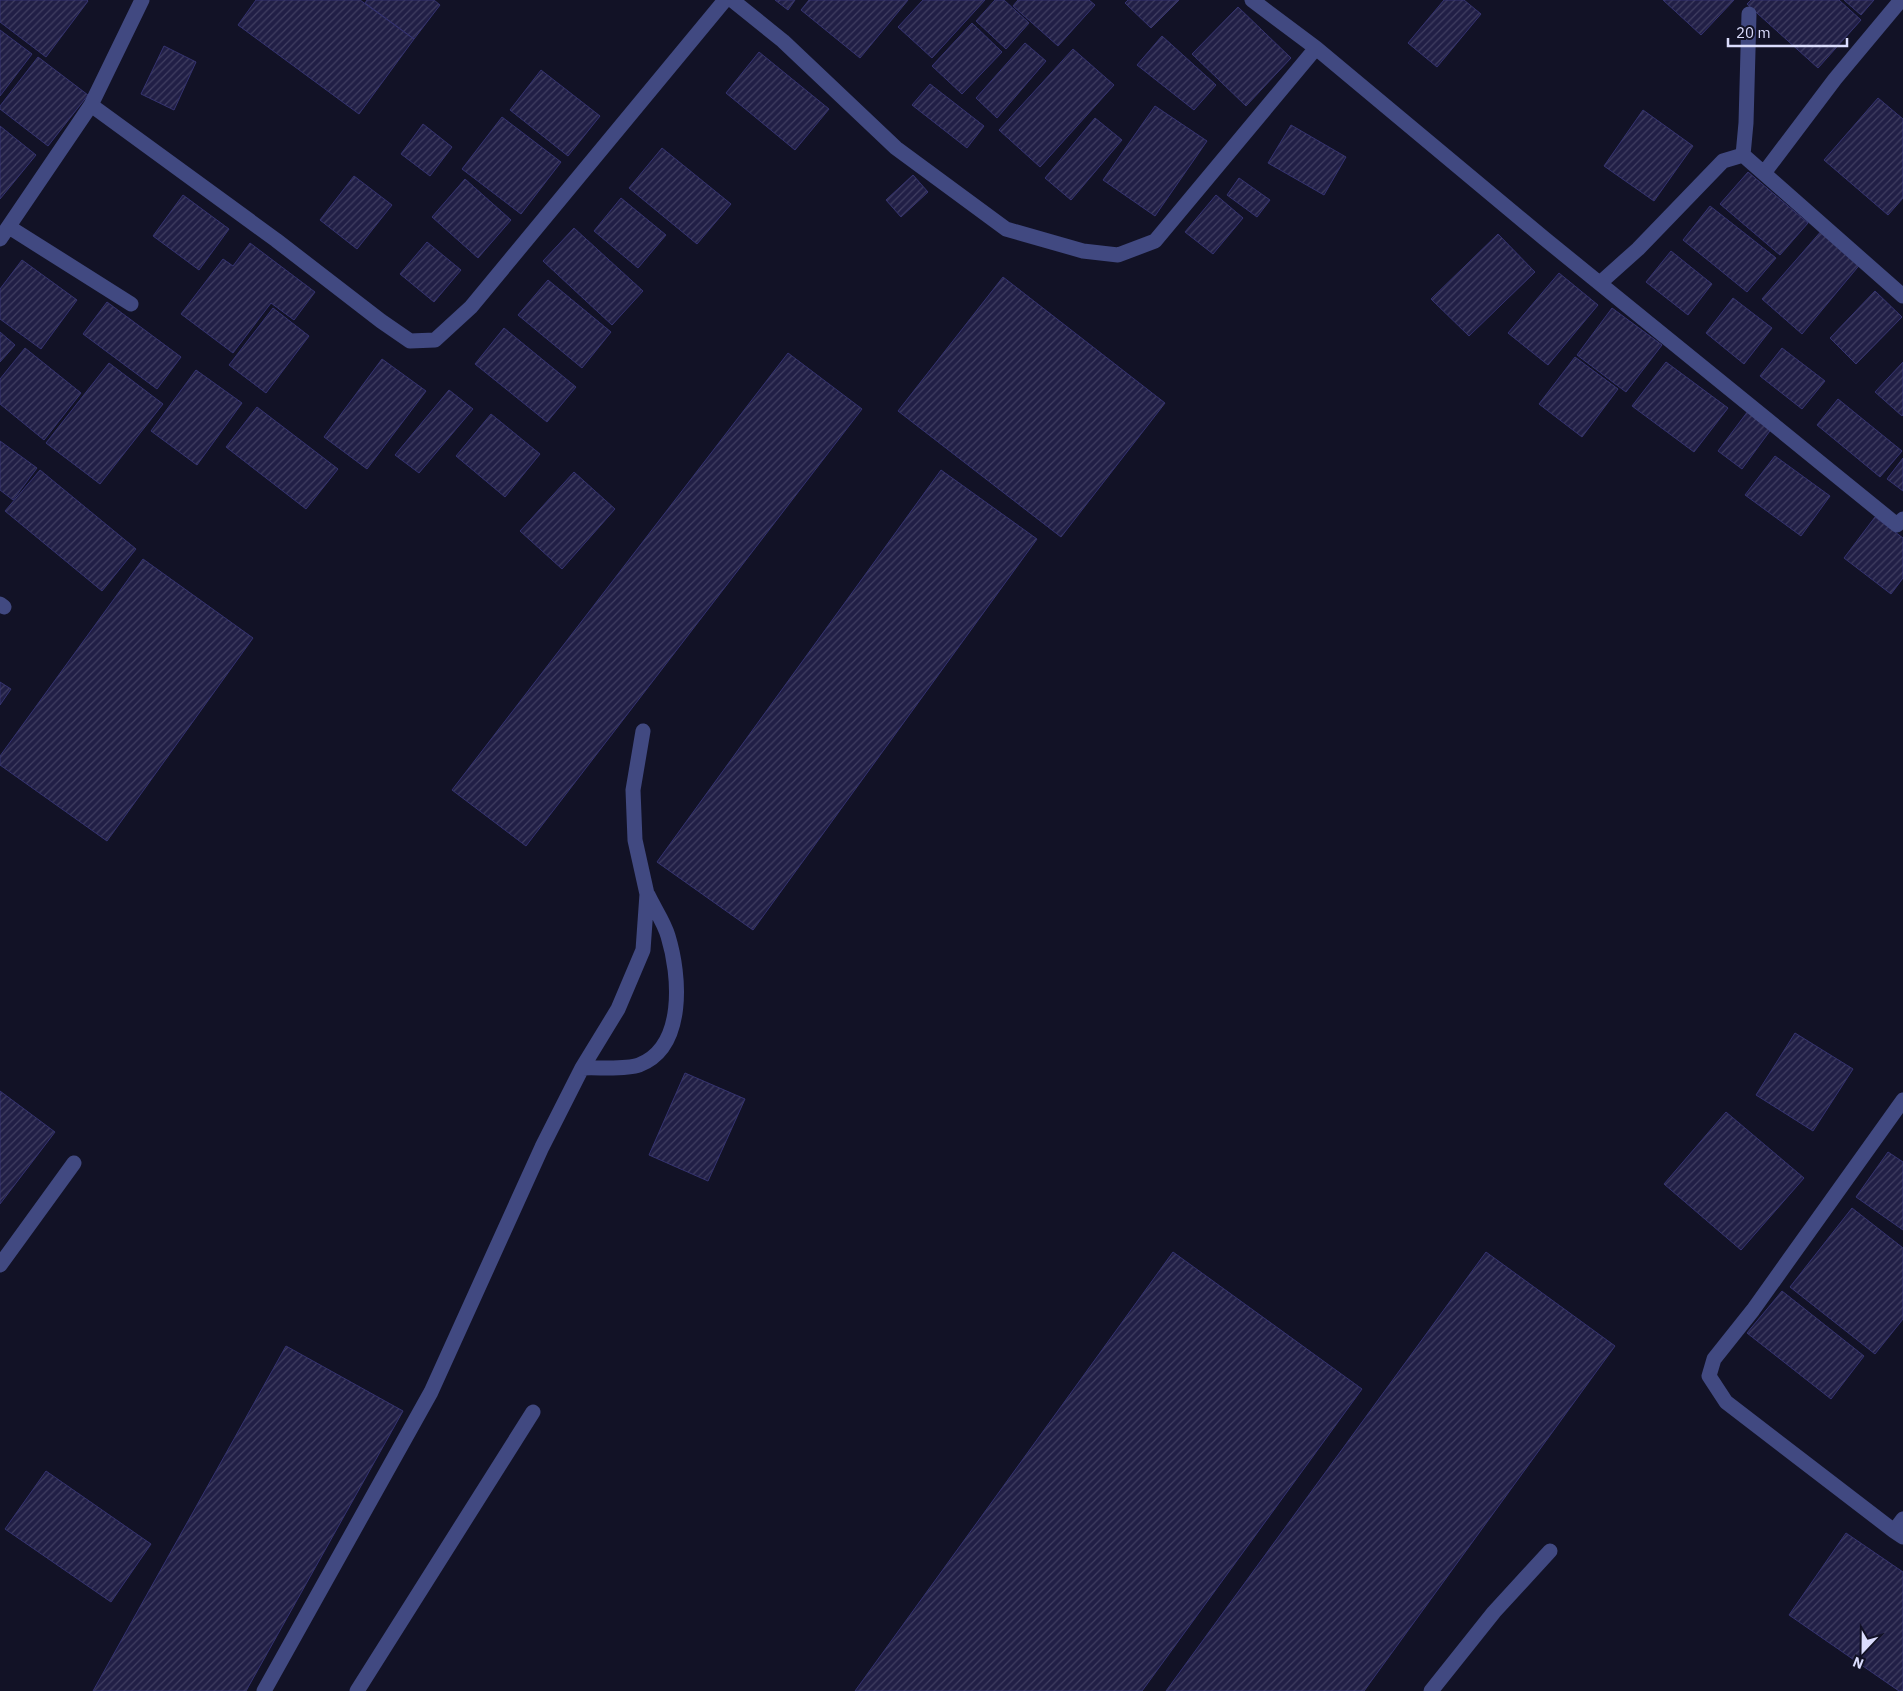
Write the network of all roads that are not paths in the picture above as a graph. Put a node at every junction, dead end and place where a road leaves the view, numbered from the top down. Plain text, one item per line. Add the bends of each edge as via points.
1 (142, 0) edge
2 (725, 0) edge
3 (732, 0) edge
4 (1252, 0) edge
5 (1901, 0) edge
6 (1748, 14) dead end
7 (1316, 48) junction
8 (91, 104) junction
9 (1743, 155) junction
10 (1764, 172) junction
11 (5, 233) edge
12 (1600, 283) junction
13 (1903, 296) edge
14 (131, 304) dead end
15 (1903, 519) edge
16 (643, 731) dead end
17 (647, 894) junction
18 (582, 1068) junction
19 (1903, 1100) edge
20 (74, 1163) dead end
21 (0, 1265) edge
22 (533, 1412) dead end
23 (1900, 1529) edge
24 (1550, 1551) dead end
25 (264, 1691) edge
26 (358, 1691) edge
27 (1431, 1691) edge

1 - 8 street
2 - 8 street via 471,306 436,340 410,341
3 - 7 street via 783,41 896,148 1006,229 1083,251 1118,255 1155,241
4 - 7 street
5 - 10 street
6 - 9 street
7 - 12 street
8 - 11 street
9 - 10 street
9 - 12 street via 1722,161 1638,249
10 - 13 street
11 - 14 street
12 - 15 street via 1897,525
16 - 17 street via 633,790 635,840
17 - 18 street via 642,950 618,1009
17 - 18 street via 668,935 677,987 671,1035 657,1056 638,1066
18 - 25 street via 431,1392
19 - 23 street via 1714,1358 1709,1376 1726,1402
20 - 21 street
22 - 26 street
24 - 27 street via 1494,1612

